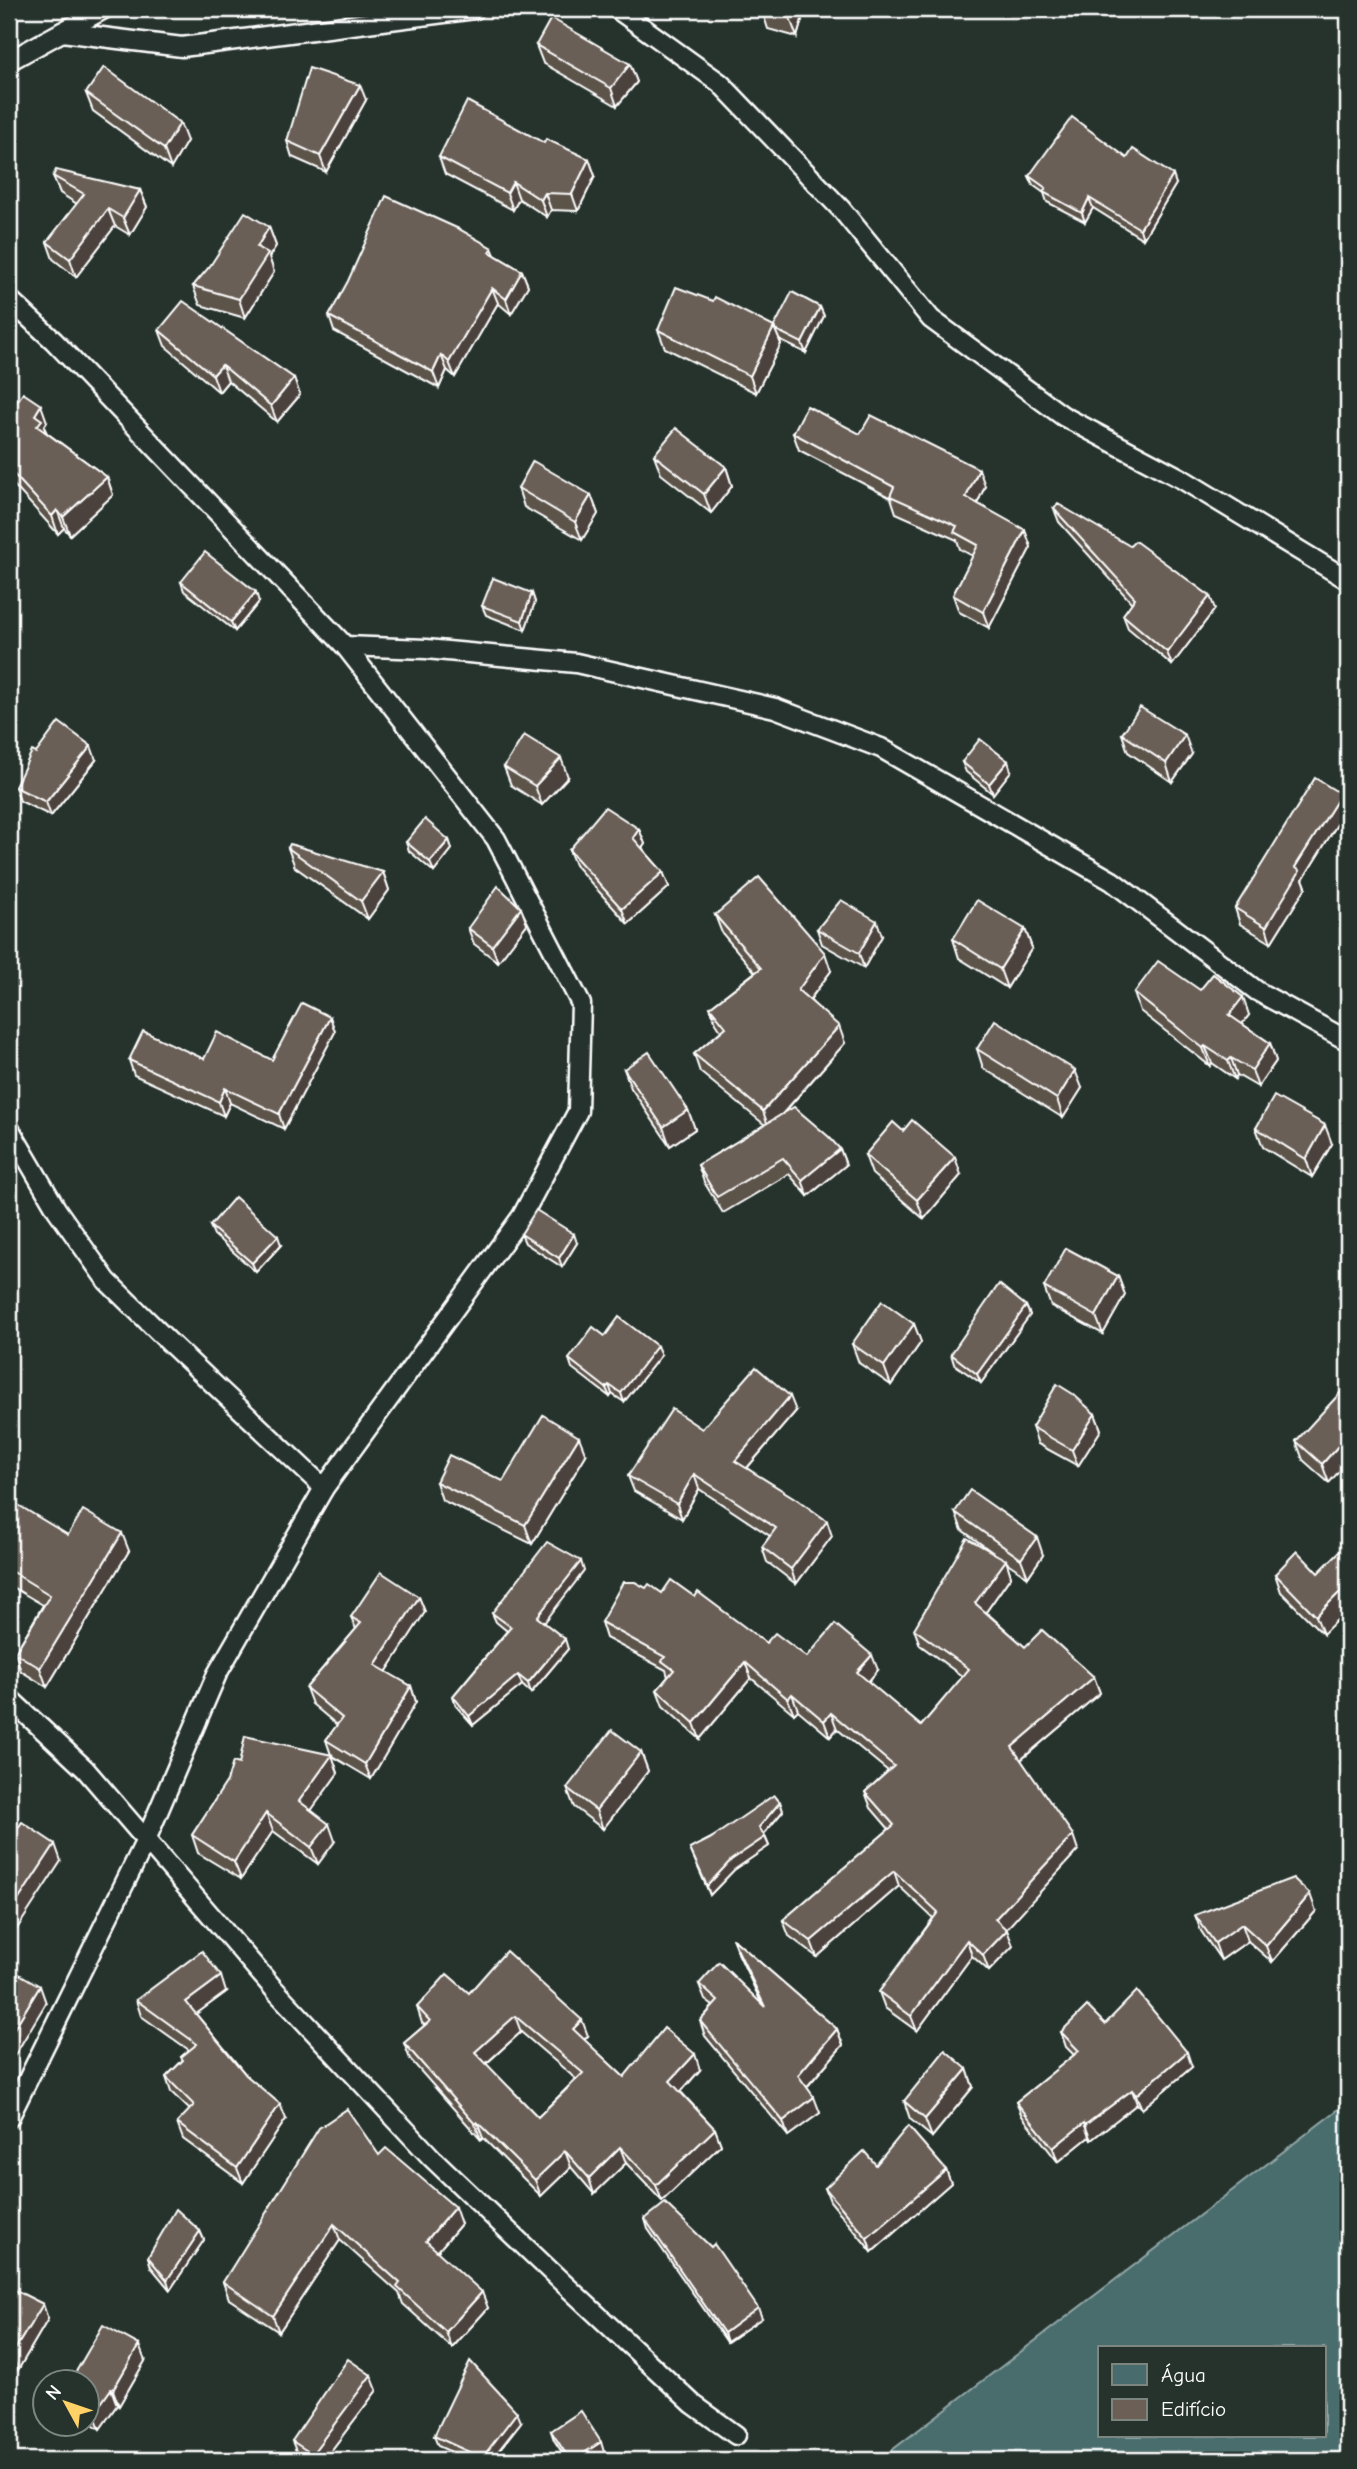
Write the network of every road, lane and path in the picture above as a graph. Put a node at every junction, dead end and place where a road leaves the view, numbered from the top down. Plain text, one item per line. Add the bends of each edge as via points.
1 (104, 9) edge
2 (475, 9) edge
3 (617, 9) edge
4 (62, 32) junction
5 (9, 61) edge
6 (9, 299) edge
7 (1348, 580) edge
8 (345, 646) junction
9 (1348, 1041) edge
10 (9, 1128) edge
11 (324, 1488) junction
12 (9, 1698) edge
13 (146, 1840) junction
14 (9, 2118) edge
15 (736, 2435) dead end

1 - 4 lane
2 - 4 lane via 182,47
3 - 7 lane via 720,83 841,209 932,319 1063,416 1182,479
4 - 5 lane
6 - 8 lane
8 - 9 lane via 576,663 775,708 881,748 1112,881 1257,991
8 - 11 lane via 496,839 581,1004 578,1111 522,1216
10 - 11 lane via 57,1210 107,1281
11 - 13 lane via 216,1674
12 - 13 lane via 85,1769
13 - 14 lane
13 - 15 lane via 274,1989 432,2158 693,2404

